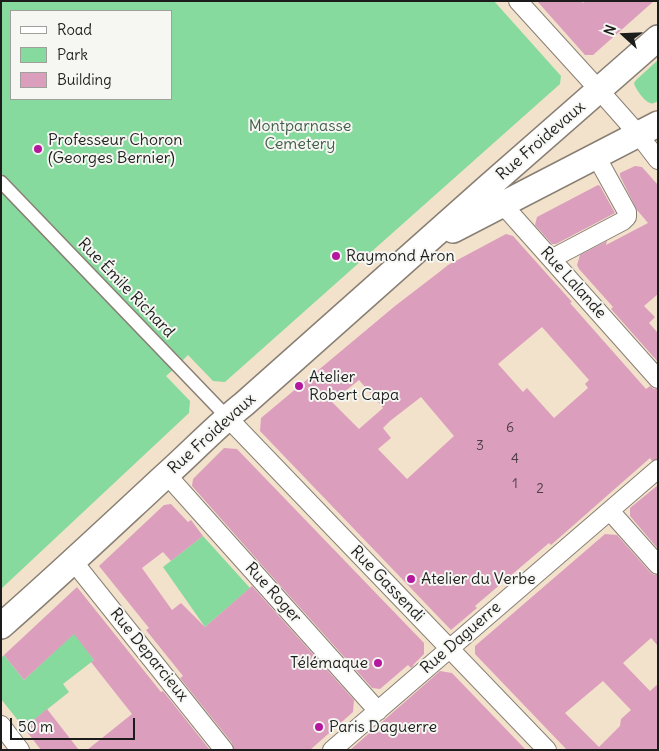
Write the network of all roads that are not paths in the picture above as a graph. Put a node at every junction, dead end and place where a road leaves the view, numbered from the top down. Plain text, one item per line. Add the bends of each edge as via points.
1 (518, 1) edge
2 (658, 38) edge
3 (599, 90) junction
4 (648, 129) edge
5 (596, 156) junction
6 (658, 160) edge
7 (1, 182) edge
8 (495, 196) junction
9 (552, 260) junction
10 (658, 379) edge
11 (227, 417) junction
12 (658, 469) edge
13 (167, 475) junction
14 (610, 511) junction
15 (73, 561) junction
16 (658, 565) edge
17 (1, 626) edge
18 (450, 648) junction
19 (378, 711) junction
20 (1, 725) edge
21 (20, 750) edge
22 (224, 750) edge
23 (332, 750) edge
24 (547, 750) edge

1 - 3 street
2 - 3 main road, Rue Froidevaux
3 - 4 street
3 - 8 main road, Rue Froidevaux
4 - 5 main road, Rue Froidevaux
4 - 6 street
5 - 8 main road, Rue Froidevaux
5 - 9 street via 627,217
7 - 11 street, Rue Émile Richard
8 - 9 street, Rue Lalande
8 - 11 main road, Rue Froidevaux via 424,245
9 - 10 street, Rue Lalande
11 - 13 main road, Rue Froidevaux
11 - 18 street, Rue Gassendi
12 - 14 street, Rue Daguerre
13 - 15 main road, Rue Froidevaux
13 - 19 street, Rue Roger
14 - 16 street
14 - 18 street, Rue Daguerre
15 - 17 main road, Rue Froidevaux
15 - 22 street, Rue Deparcieux
18 - 19 street, Rue Daguerre
18 - 24 street, Rue Gassendi
19 - 23 street, Rue Daguerre
20 - 21 street

